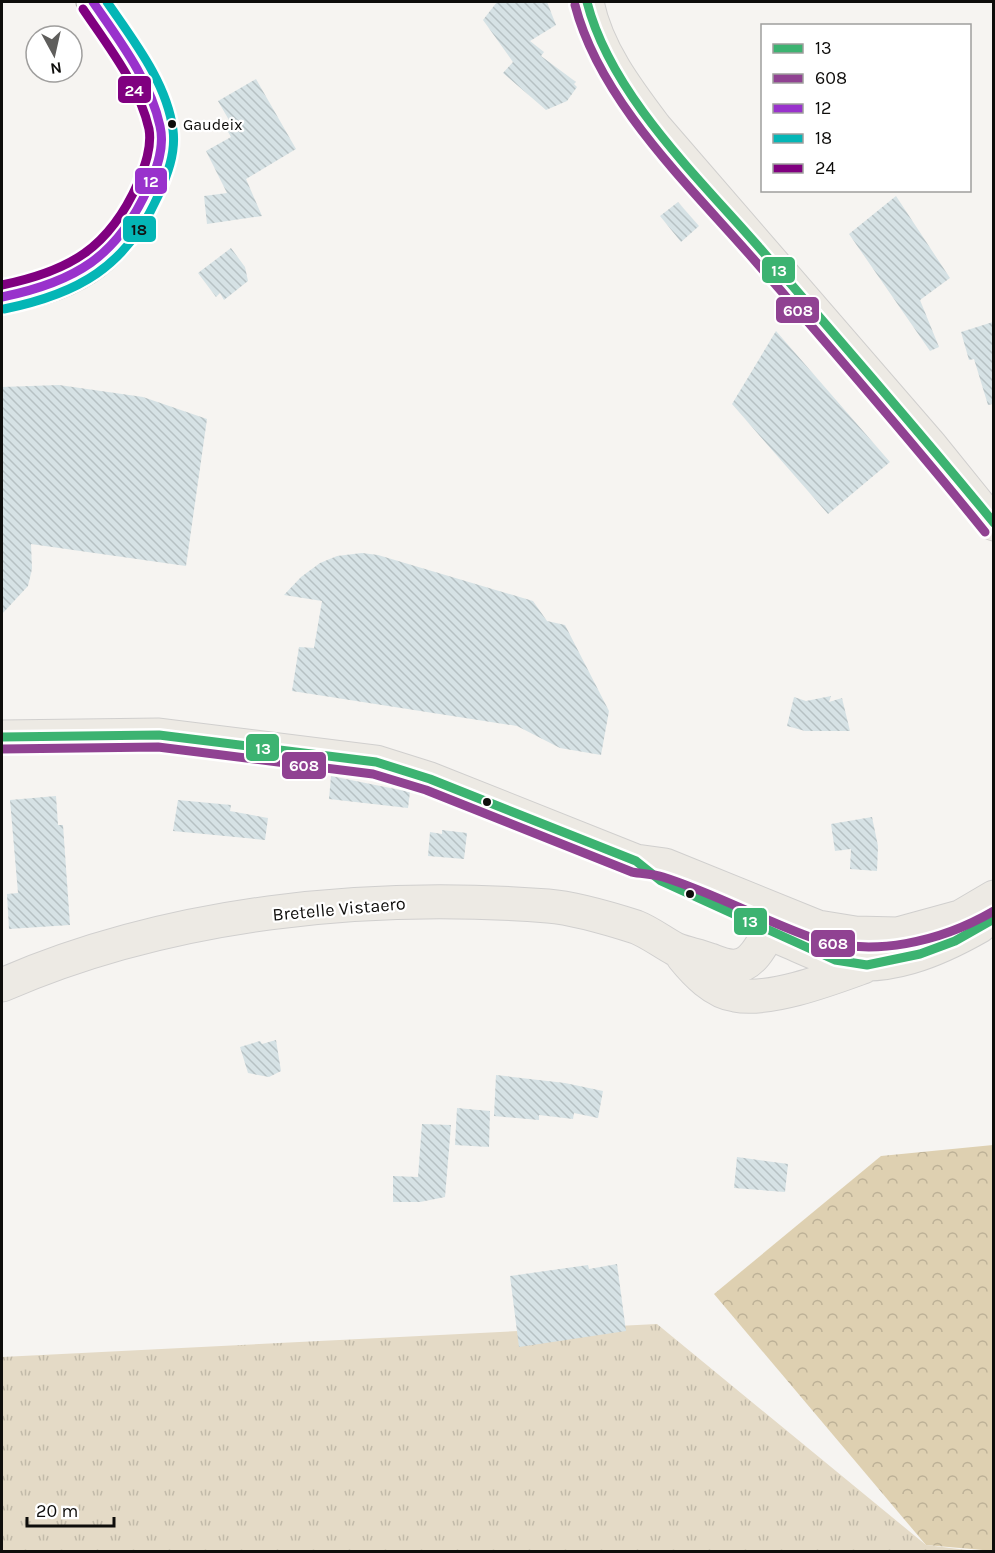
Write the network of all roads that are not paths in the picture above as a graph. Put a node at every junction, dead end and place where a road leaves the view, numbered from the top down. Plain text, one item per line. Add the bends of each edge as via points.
1 (93, 2) edge
2 (586, 2) edge
3 (2, 297) edge
4 (993, 524) edge
5 (2, 737) edge
6 (993, 897) edge
7 (993, 919) edge
8 (791, 932) junction
9 (678, 950) junction
10 (867, 965) junction
11 (2, 984) edge
12 (780, 992) junction

1 - 3 main road via 153,104 161,126 161,157 142,207 104,256 69,279
2 - 4 main road via 598,37 624,86 655,128 931,446
5 - 8 main road via 159,735 376,762 440,783 636,861 661,881
6 - 8 main road via 960,917 898,934 818,927
7 - 10 main road via 955,941 921,954
8 - 9 main road, Bretelle Vistaero via 737,966
8 - 10 main road via 835,960
8 - 12 main road
9 - 11 main road, Bretelle Vistaero via 637,927 551,906 442,901 329,907 217,921 117,945
9 - 12 main road, Bretelle Vistaero via 696,973 734,996
10 - 12 main road, Bretelle Vistaero

